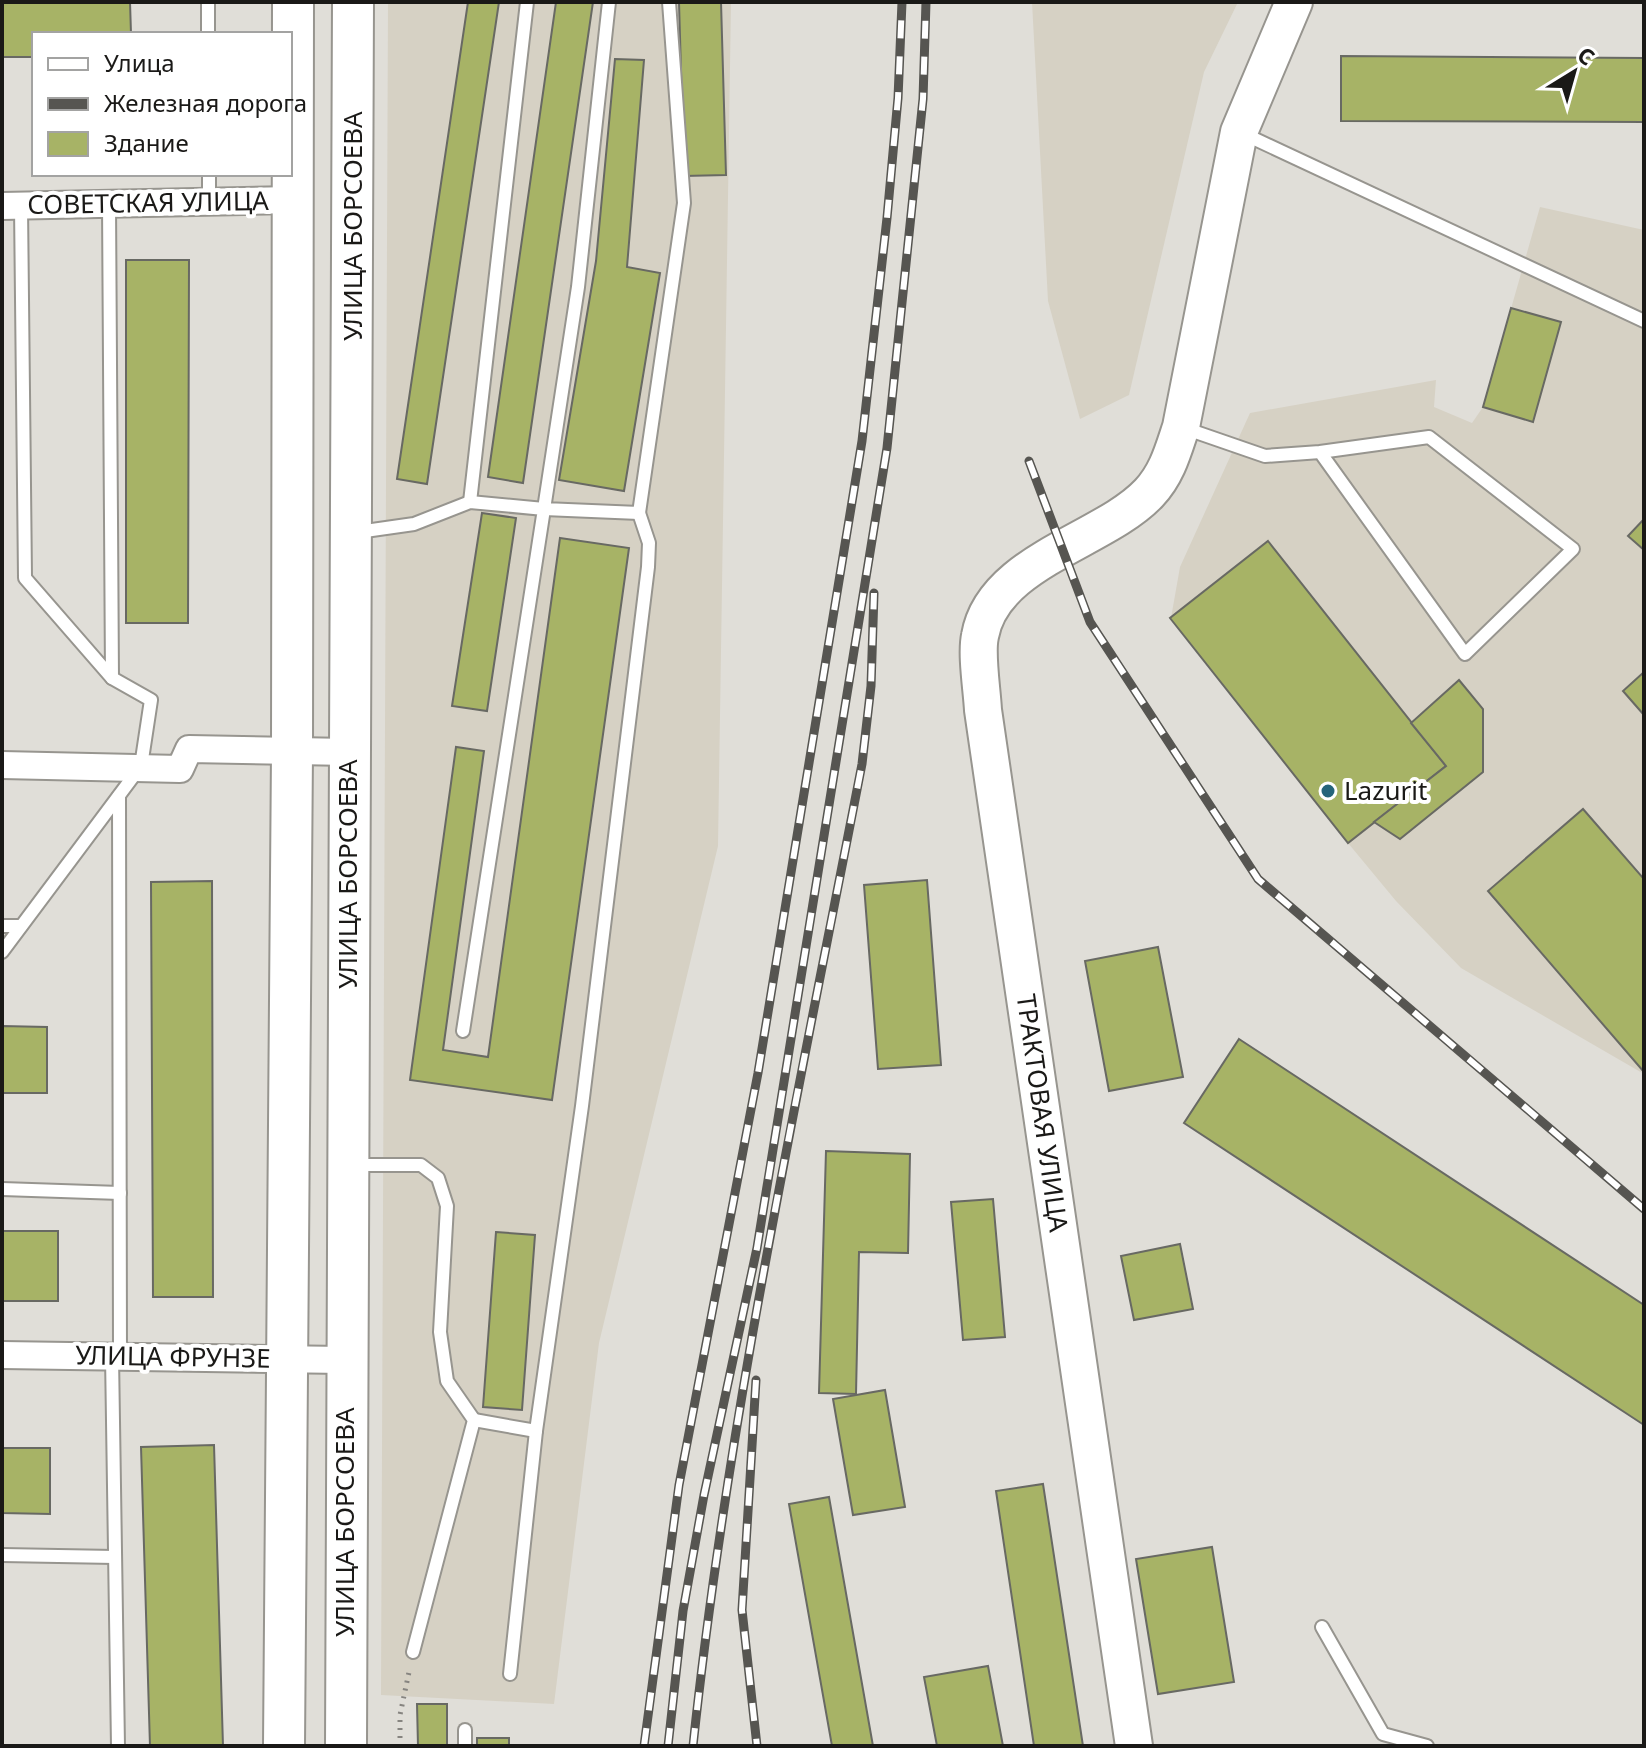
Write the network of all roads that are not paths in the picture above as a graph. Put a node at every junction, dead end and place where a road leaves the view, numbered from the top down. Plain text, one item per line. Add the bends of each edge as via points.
1 (208, 2) edge
2 (293, 2) edge
3 (353, 2) edge
4 (527, 2) edge
5 (609, 2) edge
6 (669, 2) edge
7 (1294, 2) edge
8 (208, 32) edge
9 (1239, 132) junction
10 (209, 176) edge
11 (293, 200) junction
12 (209, 202) junction
13 (109, 204) junction
14 (11, 206) edge
15 (1644, 321) edge
16 (1181, 427) junction
17 (1320, 452) junction
18 (470, 502) junction
19 (544, 509) junction
20 (639, 513) junction
21 (351, 533) junction
22 (112, 678) junction
23 (292, 752) junction
24 (349, 752) junction
25 (2, 765) edge
26 (141, 766) junction
27 (119, 796) junction
28 (2, 926) edge
29 (21, 926) junction
30 (2, 952) edge
31 (463, 1031) dead end
32 (346, 1165) junction
33 (2, 1189) edge
34 (120, 1193) junction
35 (2, 1355) edge
36 (116, 1356) junction
37 (287, 1359) junction
38 (344, 1360) junction
39 (474, 1420) junction
40 (536, 1431) junction
41 (2, 1555) edge
42 (115, 1557) junction
43 (1322, 1627) dead end
44 (413, 1652) road end
45 (510, 1674) dead end
46 (465, 1730) dead end
47 (118, 1746) edge
48 (284, 1746) edge
49 (346, 1746) edge
50 (465, 1746) edge
51 (1134, 1746) edge
52 (1427, 1746) edge

1 - 8 lane
2 - 11 main road
3 - 21 main road, УЛИЦА БОРСОЕВА
4 - 18 lane
5 - 19 lane via 578,287
6 - 20 lane via 684,203
7 - 9 main road, ТРАКТОВАЯ УЛИЦА
9 - 15 lane
9 - 16 main road, ТРАКТОВАЯ УЛИЦА
10 - 12 lane
11 - 12 street, СОВЕТСКАЯ УЛИЦА
11 - 23 main road
12 - 13 street, СОВЕТСКАЯ УЛИЦА
13 - 14 street, СОВЕТСКАЯ УЛИЦА
13 - 22 lane
14 - 22 lane via 25,578
16 - 17 lane via 1265,456
16 - 51 main road, ТРАКТОВАЯ УЛИЦА via 1168,467 1149,493 1124,514 1031,567 993,603 980,636 983,710
17 - 17 lane via 1465,654 1573,549 1429,437
18 - 19 lane
18 - 21 lane via 414,524
19 - 20 lane
19 - 31 lane
20 - 40 lane via 649,543 648,567
21 - 24 main road, УЛИЦА БОРСОЕВА
22 - 26 lane via 151,700
23 - 24 street
23 - 26 street via 189,749 180,769
23 - 37 main road
24 - 32 main road, УЛИЦА БОРСОЕВА
25 - 26 street
26 - 27 lane
27 - 29 lane
27 - 34 lane
28 - 29 lane
29 - 30 lane
32 - 38 main road, УЛИЦА БОРСОЕВА
32 - 39 lane via 421,1165 438,1178 447,1206 440,1332 445,1369 447,1381
33 - 34 lane
34 - 36 lane
35 - 36 street, УЛИЦА ФРУНЗЕ
36 - 37 street, УЛИЦА ФРУНЗЕ
36 - 42 lane
37 - 38 street, УЛИЦА ФРУНЗЕ
37 - 48 main road
38 - 49 main road, УЛИЦА БОРСОЕВА
39 - 40 lane
39 - 44 lane
40 - 45 lane
41 - 42 lane
42 - 47 lane
43 - 52 lane via 1383,1734
46 - 50 lane

